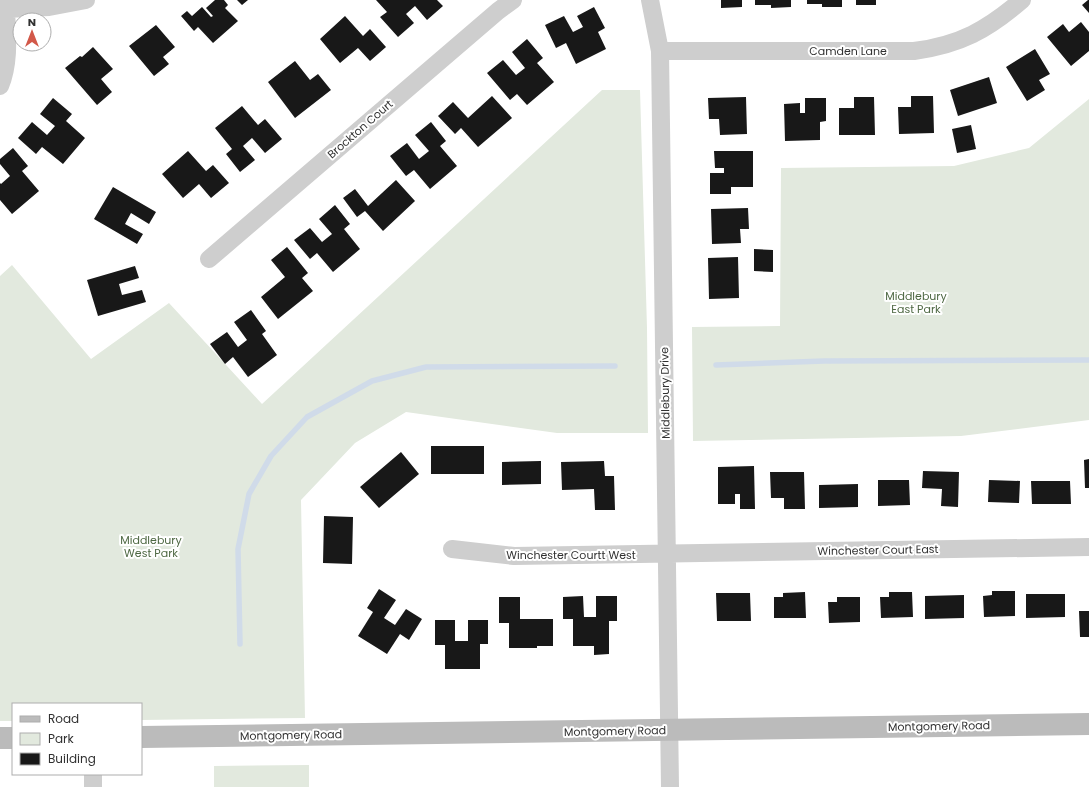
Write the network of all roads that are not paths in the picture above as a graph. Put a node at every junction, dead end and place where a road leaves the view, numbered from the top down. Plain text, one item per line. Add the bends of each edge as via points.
1 (86, 0) edge
2 (512, 0) edge
3 (650, 0) edge
4 (1022, 0) edge
5 (3, 8) edge
6 (660, 51) junction
7 (0, 86) edge
8 (209, 259) dead end
9 (1089, 547) edge
10 (452, 549) dead end
11 (667, 554) junction
12 (1089, 724) edge
13 (669, 730) junction
14 (142, 737) edge
15 (0, 738) edge
16 (12, 738) edge
17 (93, 775) edge
18 (93, 787) edge
19 (670, 787) edge

1 - 5 street via 49,7
2 - 8 street, Brockton Court
3 - 6 street, Middlebury Drive
4 - 6 street, Camden Lane via 990,25 969,37 955,43 914,51
5 - 7 street via 7,58
6 - 11 street, Middlebury Drive
9 - 11 street, Winchester Court East
10 - 11 street, Winchester Courtt West via 514,556
11 - 13 street, Middlebury Drive
12 - 13 street, Montgomery Road
13 - 14 street, Montgomery Road
13 - 19 street, Middlebury Drive
15 - 16 street
17 - 18 street

